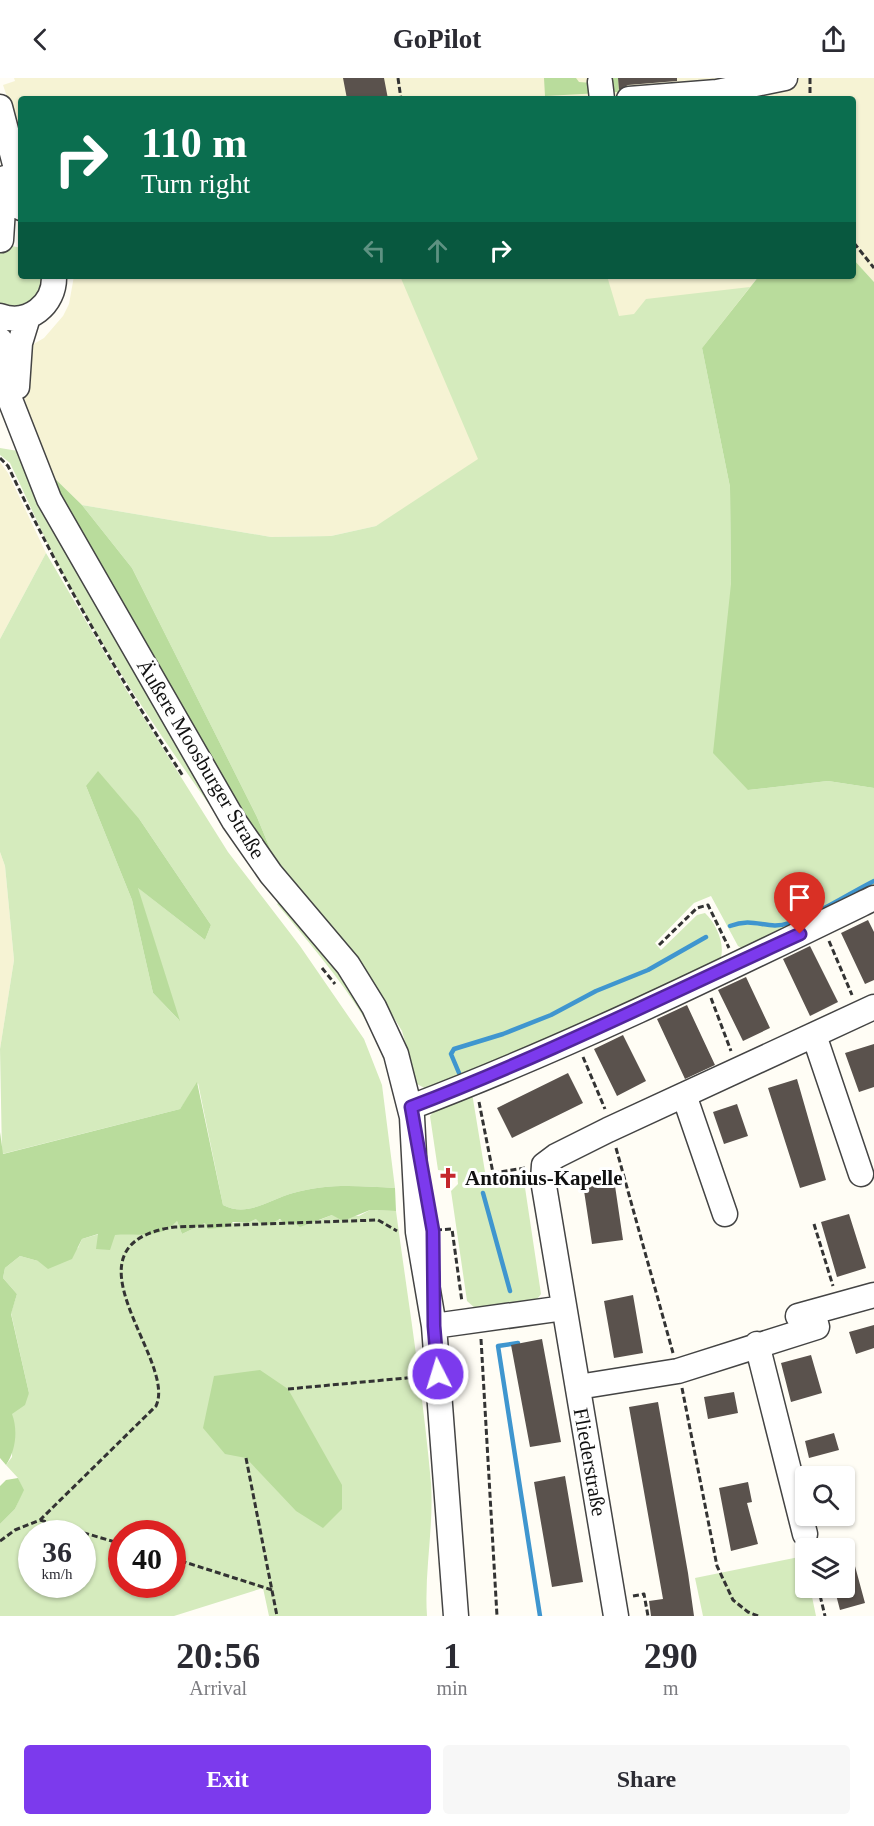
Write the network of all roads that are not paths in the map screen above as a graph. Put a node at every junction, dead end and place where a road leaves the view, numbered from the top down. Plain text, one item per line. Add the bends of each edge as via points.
1 (785, 78) edge
2 (716, 95) edge
3 (694, 96) edge
4 (0, 106) edge
5 (10, 146) junction
6 (18, 181) edge
7 (18, 239) edge
8 (0, 240) edge
9 (54, 279) edge
10 (0, 316) edge
11 (28, 317) junction
12 (0, 340) edge
13 (18, 422) junction
14 (874, 898) edge
15 (867, 1010) edge
16 (814, 1035) junction
17 (684, 1095) junction
18 (411, 1112) junction
19 (861, 1174) dead end
20 (725, 1214) dead end
21 (874, 1295) edge
22 (564, 1308) junction
23 (434, 1326) junction
24 (764, 1342) junction
25 (578, 1387) junction
26 (805, 1534) dead end
27 (615, 1607) edge
28 (456, 1616) edge

1 - 2 street
2 - 3 street
4 - 5 street
5 - 6 street
5 - 8 street
7 - 8 street
9 - 11 street via 46,304
10 - 11 street
11 - 13 street, Äußere Moosburger Straße via 20,344
12 - 13 street, Äußere Moosburger Straße via 4,375
13 - 18 street, Äußere Moosburger Straße via 49,499 234,821 271,874 348,965 374,1007 396,1054
14 - 18 street
15 - 16 street
16 - 17 street
16 - 19 street
17 - 20 street
17 - 22 street, Fliederstraße via 544,1165 543,1180
18 - 23 street, Äußere Moosburger Straße via 418,1232
21 - 24 street via 768,1325
22 - 23 street
22 - 25 street, Fliederstraße
23 - 28 street, Äußere Moosburger Straße
24 - 25 street via 678,1371
24 - 26 street
25 - 27 street, Fliederstraße

